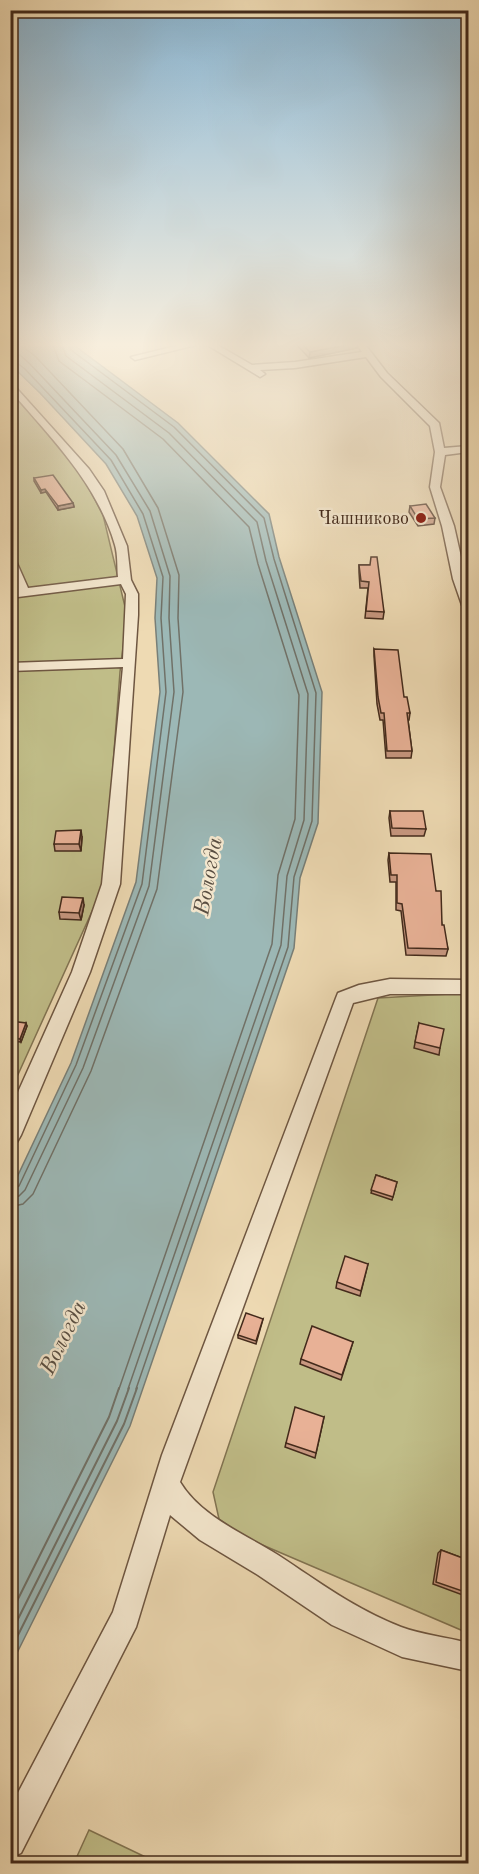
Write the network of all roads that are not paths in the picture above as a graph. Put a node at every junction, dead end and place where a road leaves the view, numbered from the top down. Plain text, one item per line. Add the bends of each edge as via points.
1 (50, 430) edge
2 (436, 430) edge
3 (468, 448) edge
4 (440, 452) junction
5 (10, 561) edge
6 (464, 579) edge
7 (125, 580) junction
8 (16, 593) edge
9 (468, 605) edge
10 (130, 663) junction
11 (10, 667) edge
12 (468, 987) edge
13 (10, 1135) edge
14 (166, 1484) junction
15 (468, 1657) edge
16 (10, 1842) edge

1 - 7 street via 98,491 121,546
2 - 4 street
3 - 4 street
4 - 6 street via 435,487
5 - 8 street via 22,585
6 - 9 street
7 - 8 street
7 - 10 street via 132,594
10 - 11 street
10 - 13 street via 111,884 81,972
12 - 14 street via 378,988 345,998
14 - 15 street via 179,1505 210,1530 342,1614 402,1642
14 - 16 street via 126,1617

